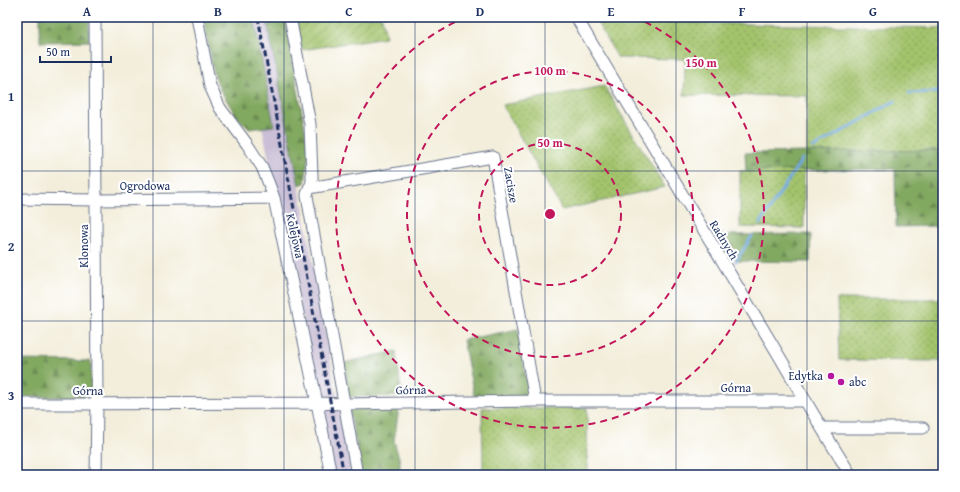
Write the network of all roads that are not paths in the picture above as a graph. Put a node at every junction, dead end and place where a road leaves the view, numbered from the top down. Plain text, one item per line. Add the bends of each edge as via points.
1 (95, 17) edge
2 (197, 17) edge
3 (290, 17) edge
4 (576, 17) edge
5 (310, 188) junction
6 (274, 198) junction
7 (17, 199) edge
8 (97, 200) junction
9 (535, 401) junction
10 (806, 401) junction
11 (317, 403) junction
12 (17, 404) edge
13 (97, 404) junction
14 (344, 404) junction
15 (822, 428) junction
16 (923, 428) dead end
17 (96, 475) edge
18 (331, 475) edge
19 (357, 475) edge
20 (851, 475) edge

1 - 8 street, Klonowa
2 - 6 street, Kolejowa via 210,86 220,108 262,167
3 - 5 street, Kolejowa via 310,124
4 - 10 street, Radnych
5 - 9 street, Zacisze via 493,156
5 - 14 street, Kolejowa via 307,196
6 - 8 street, Ogrodowa
6 - 11 street, Kolejowa
7 - 8 street, Ogrodowa
8 - 13 street, Klonowa
9 - 10 street, Górna
9 - 14 street, Górna
10 - 15 street, Radnych
11 - 13 street, Górna
11 - 14 street, Górna
11 - 18 street, Kolejowa
12 - 13 street, Górna
13 - 17 street, Klonowa
14 - 19 street, Kolejowa
15 - 16 street
15 - 20 street, Radnych

